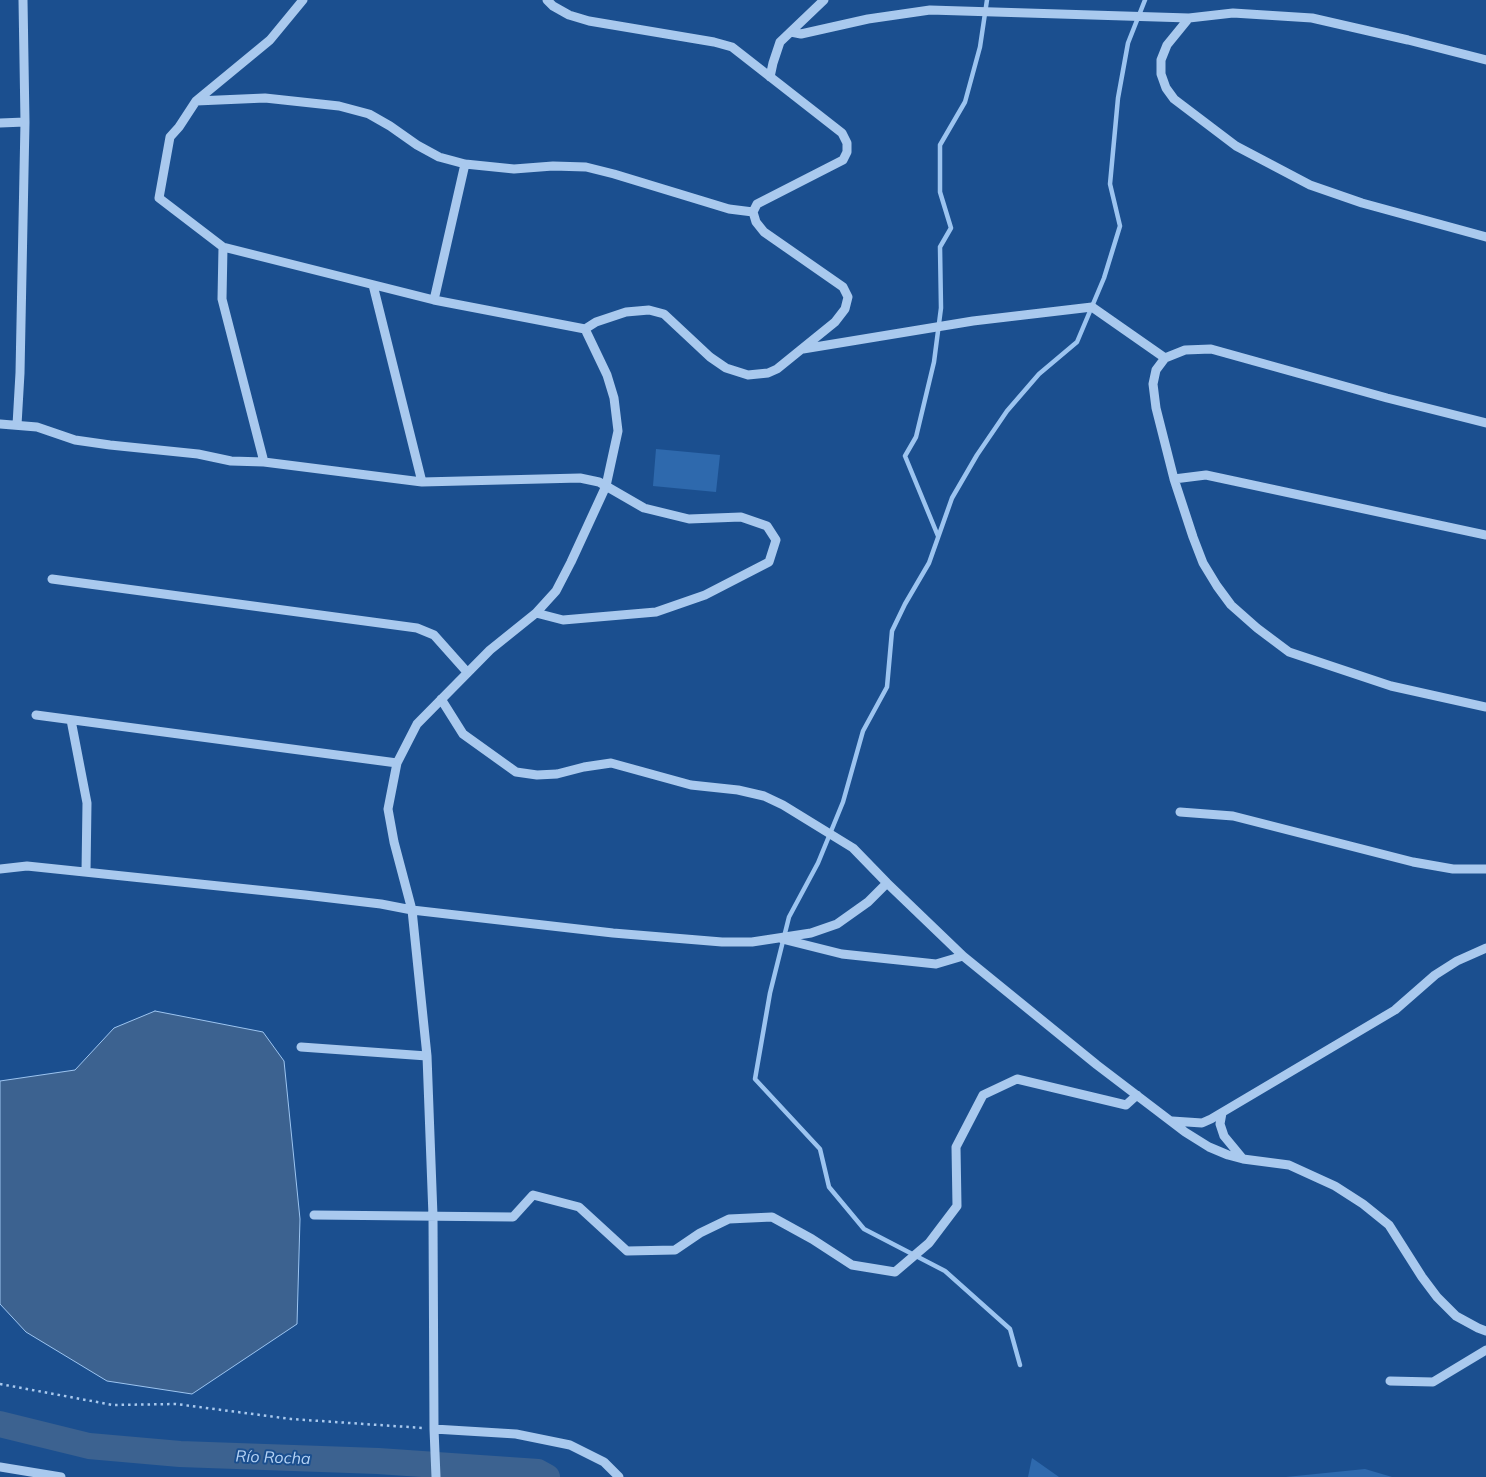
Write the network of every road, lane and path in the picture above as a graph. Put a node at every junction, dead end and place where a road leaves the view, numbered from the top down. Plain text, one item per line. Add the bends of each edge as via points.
1 (23, 0) edge
2 (303, 0) edge
3 (548, 0) edge
4 (824, 0) edge
5 (1189, 18) junction
6 (791, 32) junction
7 (1486, 60) edge
8 (770, 77) junction
9 (196, 101) junction
10 (25, 122) junction
11 (0, 123) edge
12 (465, 164) junction
13 (753, 212) junction
14 (1486, 237) edge
15 (223, 246) junction
16 (373, 285) junction
17 (434, 300) junction
18 (585, 329) junction
19 (803, 349) junction
20 (1165, 358) junction
21 (1486, 423) edge
22 (0, 424) edge
23 (17, 425) junction
24 (264, 462) junction
25 (1174, 479) junction
26 (422, 482) junction
27 (606, 486) junction
28 (1486, 535) edge
29 (52, 579) dead end
30 (536, 613) junction
31 (467, 672) junction
32 (441, 698) junction
33 (1486, 707) edge
34 (36, 715) dead end
35 (71, 720) junction
36 (397, 763) junction
37 (1180, 812) dead end
38 (0, 869) edge
39 (1486, 869) edge
40 (86, 872) junction
41 (886, 883) junction
42 (412, 910) junction
43 (780, 938) junction
44 (1486, 948) edge
45 (963, 956) junction
46 (302, 1047) dead end
47 (427, 1056) junction
48 (1137, 1095) junction
49 (1222, 1112) junction
50 (1170, 1120) junction
51 (1243, 1159) junction
52 (314, 1215) dead end
53 (432, 1216) junction
54 (1486, 1331) edge
55 (1486, 1350) edge
56 (1390, 1381) dead end
57 (0, 1384) edge
58 (434, 1429) junction
59 (0, 1467) edge
60 (61, 1477) edge
61 (436, 1477) edge
62 (619, 1477) edge

1 - 10 street
2 - 9 street via 270,40
3 - 8 street via 569,15 588,21 732,47
4 - 6 street
5 - 6 street via 930,10 868,18 802,34
5 - 7 street via 1233,13 1312,18
5 - 14 street via 1167,45 1161,60 1166,88 1174,99 1236,146 1310,185 1362,203
6 - 8 street via 780,42
8 - 13 street via 842,133 847,142 847,152 843,160 758,204
9 - 12 street via 265,98 339,106 369,114 439,157
9 - 15 street via 170,137 159,198
10 - 11 street
10 - 23 street
12 - 13 street via 514,168 586,167 730,210
12 - 17 street
13 - 19 street via 764,232 843,287 848,297 846,309 835,322
15 - 16 street
15 - 24 street via 222,298
16 - 17 street
16 - 26 street
17 - 18 street
18 - 19 street via 626,312 649,310 664,314 726,368 748,375 777,370
18 - 27 street via 614,398 618,431
19 - 20 street via 974,321 1092,307
20 - 21 street via 1185,350 1211,349
20 - 25 street via 1156,370 1153,384
22 - 23 street
23 - 24 street via 75,440 198,454 231,461
24 - 26 street
25 - 28 street via 1206,475
25 - 33 street via 1203,563 1217,586 1231,605 1289,652 1391,686
26 - 27 street via 580,478
27 - 30 street via 572,562 556,591
27 - 30 street via 644,508 689,519 740,517 767,526 776,540 769,562 705,595 656,612 563,620
29 - 31 street via 417,628 434,635
30 - 31 street
31 - 32 street
32 - 36 street via 417,724
32 - 41 street via 462,734 516,772 557,774 611,763 691,785 764,796 853,848
34 - 35 street
35 - 36 street
35 - 40 street via 87,803
36 - 42 street via 388,809
37 - 39 street via 1233,816 1453,870
38 - 40 street via 27,866
40 - 42 street
41 - 43 street via 868,902 837,924 811,933
41 - 45 street
42 - 43 street via 722,942
42 - 47 street
43 - 45 street via 842,954 936,964
44 - 49 street via 1442,971 1380,1020
45 - 48 street
46 - 47 street
47 - 53 street
48 - 50 street
48 - 53 street via 1126,1105 1017,1078 982,1095 956,1147 957,1206 929,1242 895,1272 852,1265 772,1218 729,1219 700,1232 675,1250 627,1251 579,1207 533,1195 513,1217
49 - 50 street via 1202,1123
49 - 51 street via 1220,1124 1224,1136
50 - 51 street via 1209,1148
51 - 54 street via 1289,1165 1335,1186 1363,1204 1389,1225 1437,1297 1456,1316
52 - 53 street
53 - 58 street
55 - 56 street via 1433,1382
57 - 58 path via 112,1405 176,1404 291,1419
58 - 61 street
58 - 62 street via 516,1434 570,1445 604,1462
59 - 60 street

